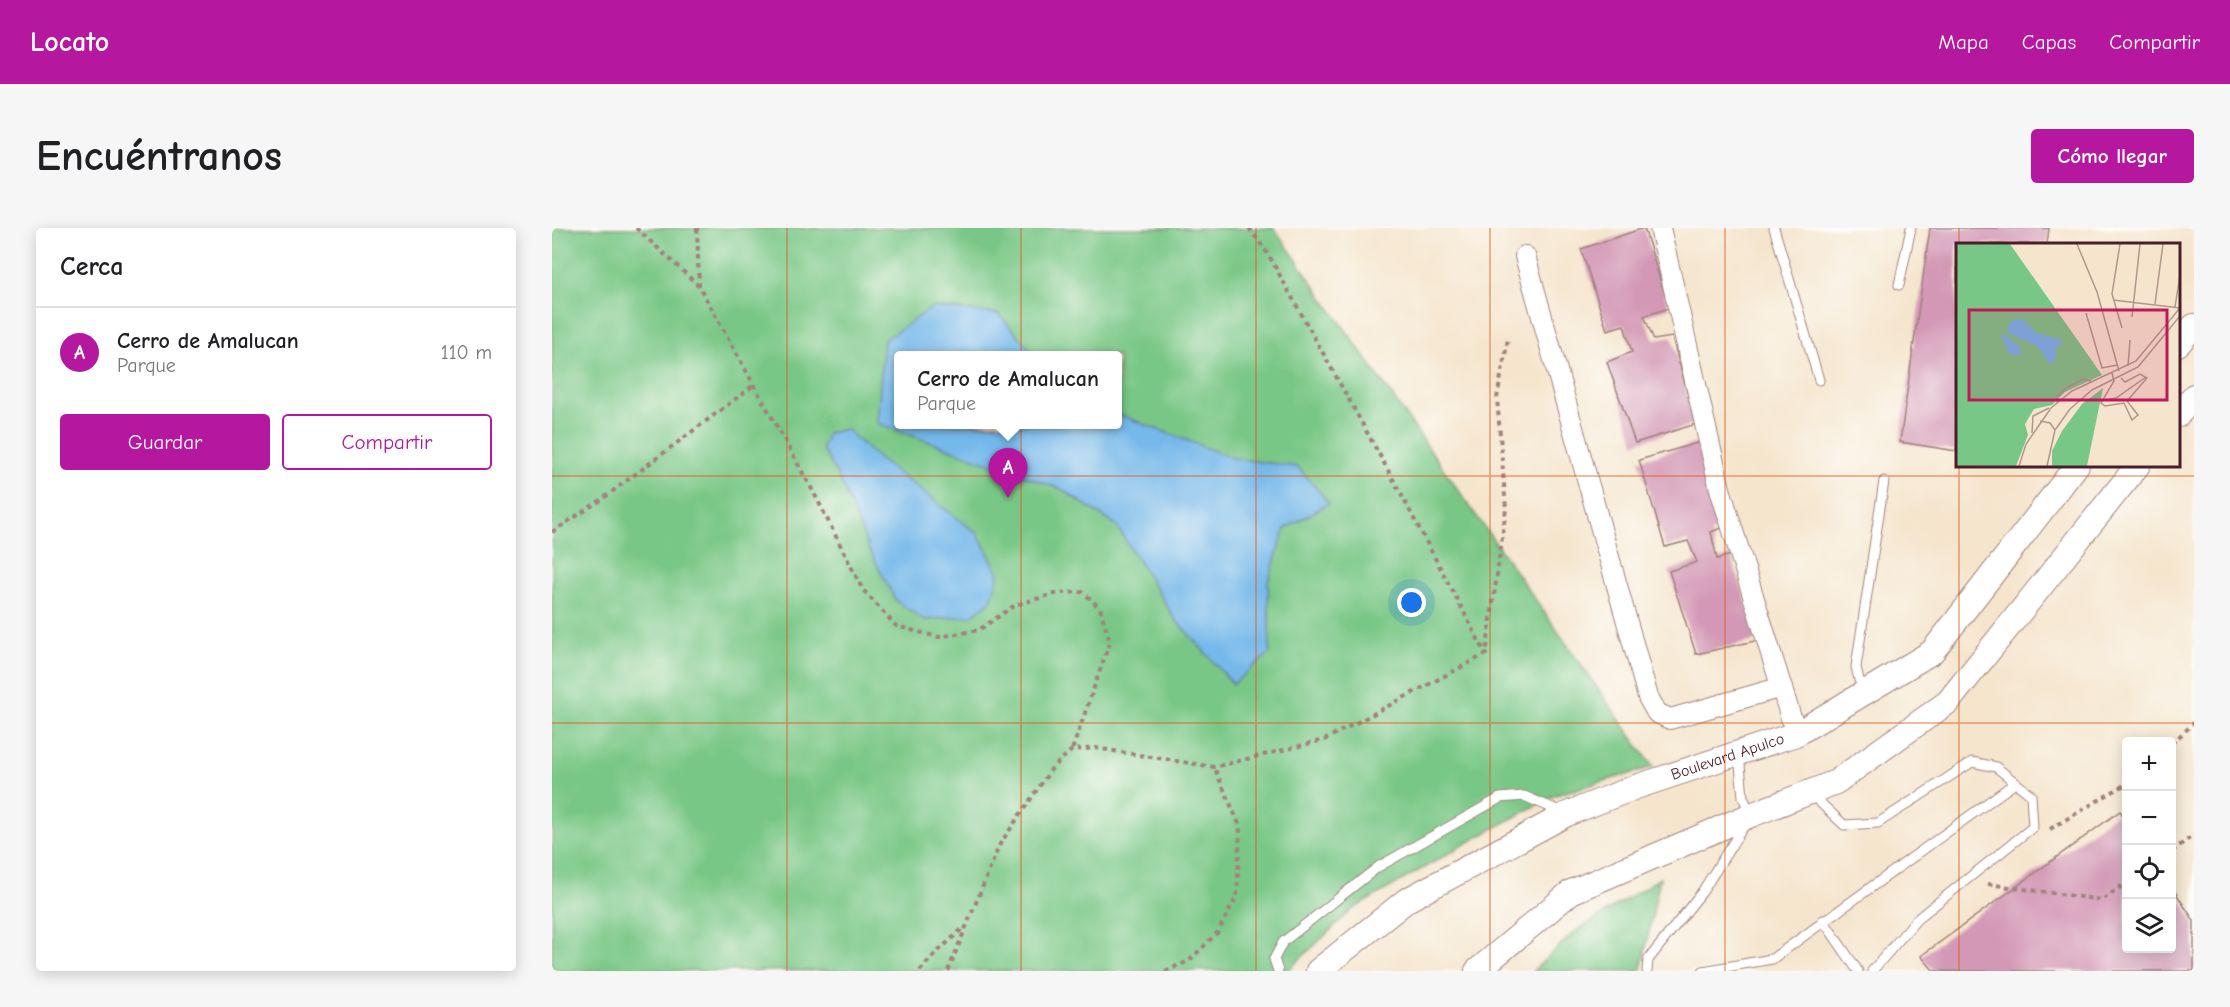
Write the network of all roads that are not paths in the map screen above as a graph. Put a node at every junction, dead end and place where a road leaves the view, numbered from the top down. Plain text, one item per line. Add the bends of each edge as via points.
1 (1660, 228) edge
2 (1774, 228) edge
3 (1911, 228) edge
4 (1525, 256) dead end
5 (1899, 285) dead end
6 (2194, 326) edge
7 (2179, 343) edge
8 (1819, 380) dead end
9 (2194, 396) edge
10 (2179, 414) edge
11 (2076, 466) edge
12 (2137, 466) edge
13 (1884, 481) dead end
14 (1782, 687) junction
15 (1866, 691) junction
16 (1796, 734) junction
17 (1739, 754) junction
18 (2015, 783) junction
19 (1810, 792) junction
20 (1567, 814) junction
21 (1751, 815) junction
22 (1823, 920) junction
23 (1278, 971) edge
24 (1318, 971) edge
25 (1477, 971) edge
26 (1647, 971) edge
27 (1703, 971) edge
28 (1858, 971) edge
29 (1872, 971) edge

1 - 14 street via 1720,489
2 - 8 lane
3 - 5 lane
4 - 14 street via 1648,697 1657,713 1671,719
6 - 7 street
9 - 10 street
11 - 15 street, Boulevard Apulco via 1932,652
12 - 19 street via 1948,702 1836,782
13 - 15 lane via 1856,667
14 - 16 street
15 - 16 street, Boulevard Apulco
16 - 17 street, Boulevard Apulco
17 - 20 street, Boulevard Apulco
17 - 21 lane via 1743,797
18 - 19 lane via 1996,767 1972,762 1878,824 1844,825
18 - 22 lane
18 - 29 lane via 2031,795 2033,827 1917,919
19 - 21 street
20 - 23 lane via 1524,796 1500,798 1369,874 1283,942 1274,959
20 - 24 street, Boulevard Apulco via 1407,900
21 - 25 street via 1570,892
21 - 26 lane via 1702,892 1648,960
22 - 27 lane via 1772,959
22 - 28 lane

